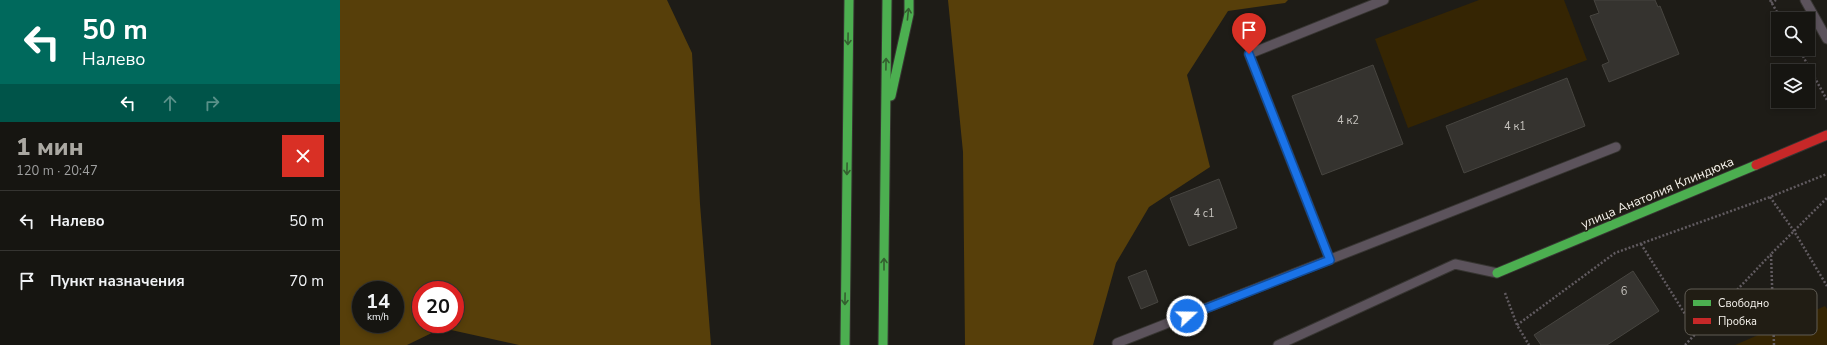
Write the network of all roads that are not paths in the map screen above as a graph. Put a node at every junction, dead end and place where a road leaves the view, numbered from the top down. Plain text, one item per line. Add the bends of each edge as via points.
1 (848, 0) edge
2 (886, 0) edge
3 (909, 0) edge
4 (1384, 0) edge
5 (1805, 0) edge
6 (1827, 38) edge
7 (885, 120) junction
8 (1827, 135) edge
9 (1616, 147) dead end
10 (1330, 260) junction
11 (1497, 273) joint
12 (1117, 342) dead end
13 (845, 345) edge
14 (884, 345) edge
15 (1278, 345) edge

1 -> 13 main road
7 -> 2 main road
7 -> 3 main road via 909,14
4 - 10 lane via 1249,54
5 - 6 lane
14 -> 7 main road
8 - 11 main road, улица Анатолия Клиндюка
9 - 10 lane
10 - 12 lane
11 - 15 lane via 1455,264

